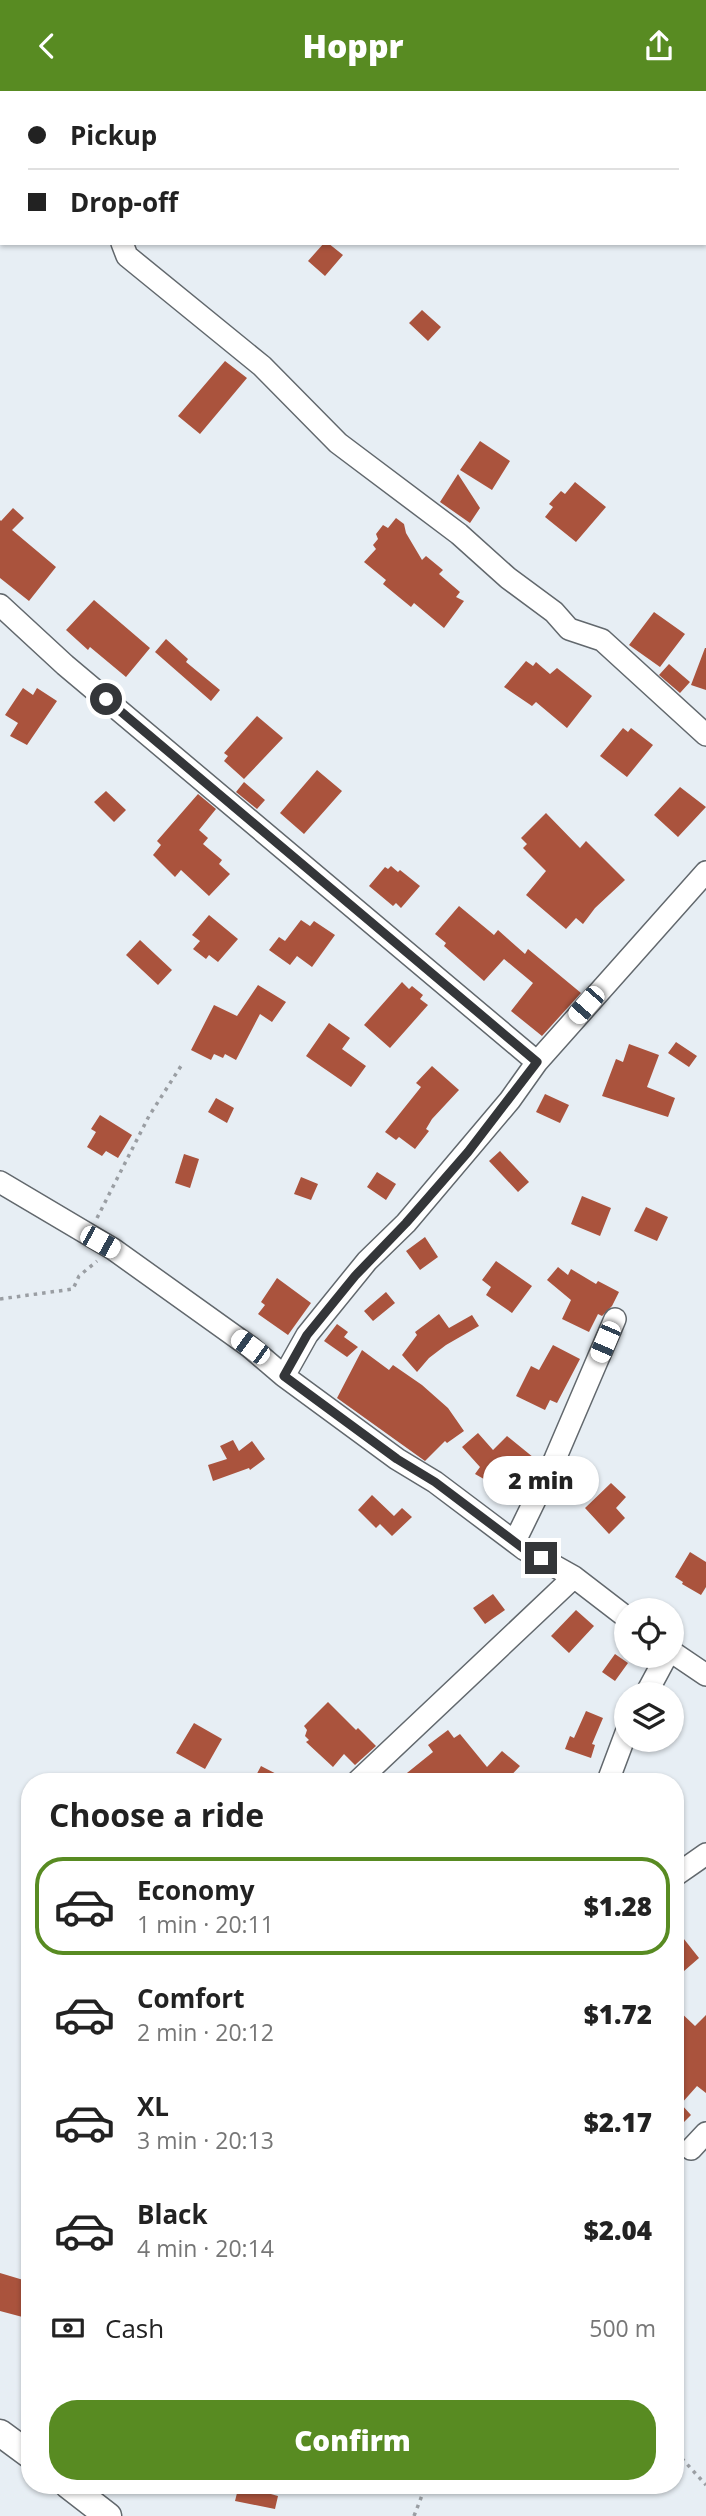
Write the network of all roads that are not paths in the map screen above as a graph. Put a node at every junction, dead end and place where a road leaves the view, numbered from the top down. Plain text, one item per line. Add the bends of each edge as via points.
1 (123, 245) edge
2 (0, 605) edge
3 (706, 735) edge
4 (706, 872) edge
5 (537, 1062) junction
6 (0, 1182) edge
7 (614, 1319) dead end
8 (284, 1376) junction
9 (515, 1542) junction
10 (574, 1577) junction
11 (614, 1608) edge
12 (684, 1660) edge
13 (706, 1675) edge
14 (619, 1752) edge
15 (366, 1773) edge
16 (611, 1773) edge
17 (706, 1854) edge
18 (684, 1869) edge
19 (706, 2133) edge
20 (691, 2149) dead end
21 (0, 2433) edge
22 (21, 2448) edge
23 (80, 2494) edge
24 (108, 2516) edge

1 - 3 street via 127,256 262,366 338,443 459,534 569,629 610,646
2 - 5 street via 65,665
4 - 5 street
5 - 8 street via 468,1152 367,1261 307,1335
6 - 8 street via 113,1249
7 - 9 street
8 - 9 street
9 - 10 street
10 - 11 street
10 - 15 street
12 - 13 street
14 - 16 street
17 - 18 street
19 - 20 street
21 - 22 street
23 - 24 street

